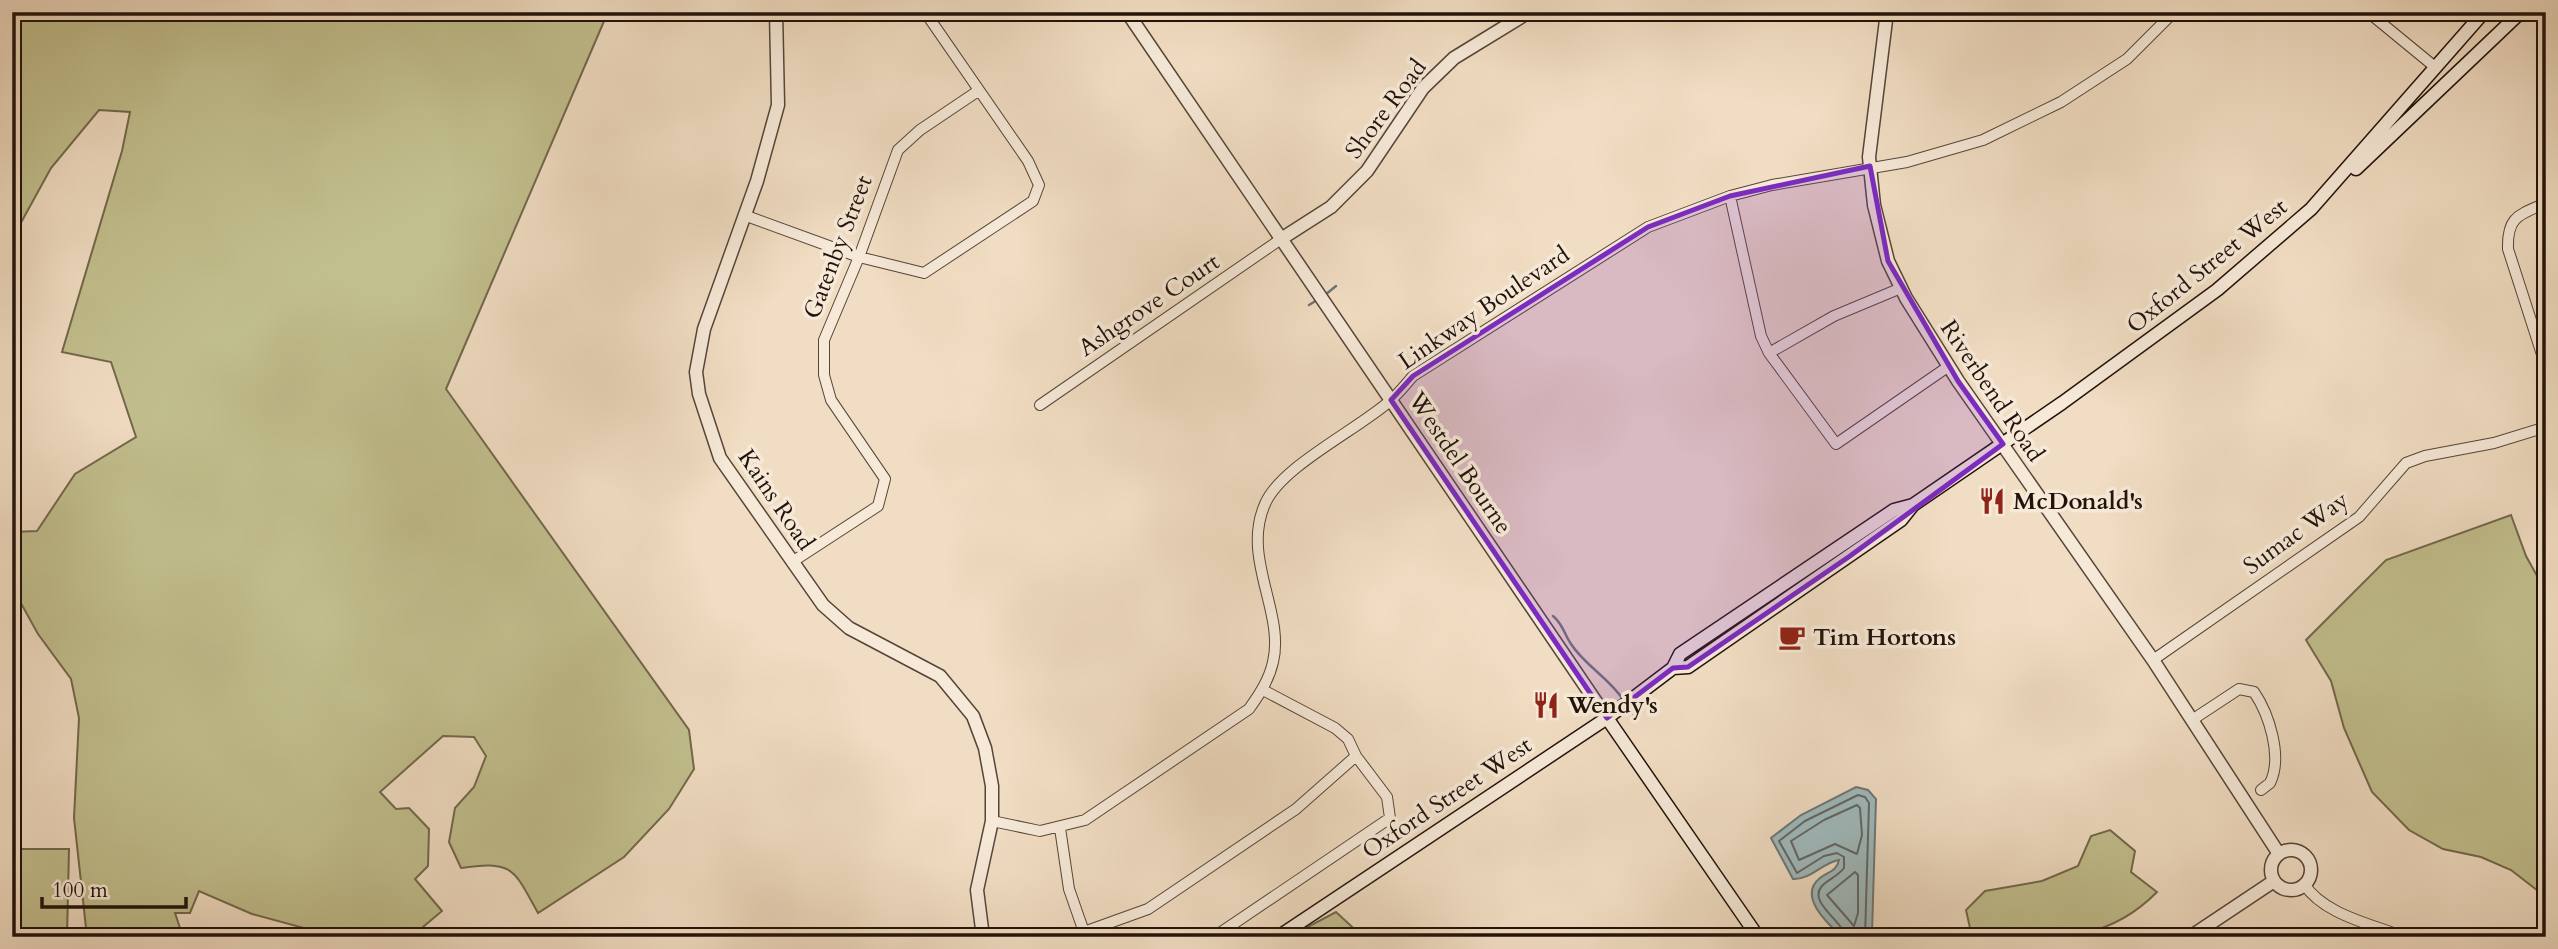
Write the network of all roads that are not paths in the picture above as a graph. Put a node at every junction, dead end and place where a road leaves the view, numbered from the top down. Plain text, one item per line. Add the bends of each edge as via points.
1 (776, 12) edge
2 (925, 12) edge
3 (1127, 12) edge
4 (1529, 12) edge
5 (1887, 12) edge
6 (2174, 12) edge
7 (2368, 12) edge
8 (2484, 12) edge
9 (2521, 12) edge
10 (2435, 67) junction
11 (978, 91) junction
12 (1870, 166) junction
13 (1730, 196) junction
14 (2546, 203) edge
15 (2311, 209) junction
16 (744, 215) junction
17 (1281, 239) junction
18 (859, 257) junction
19 (1901, 288) junction
20 (1769, 353) junction
21 (1948, 366) junction
22 (2546, 367) edge
23 (1391, 400) junction
24 (1040, 405) dead end
25 (2546, 427) edge
26 (2003, 444) junction
27 (792, 562) junction
28 (2152, 660) junction
29 (1263, 690) junction
30 (1607, 718) junction
31 (2192, 720) junction
32 (1356, 756) junction
33 (2261, 790) dead end
34 (992, 821) junction
35 (1060, 828) junction
36 (2279, 854) junction
37 (2274, 881) junction
38 (2304, 884) junction
39 (1085, 934) edge
40 (983, 937) edge
41 (1048, 937) edge
42 (1214, 937) edge
43 (1278, 937) edge
44 (1758, 937) edge
45 (2190, 937) edge
46 (2404, 937) edge

1 - 16 street, Kains Road via 778,105
2 - 11 street
3 - 17 street, Westdel Bourne
4 - 17 street, Shore Road via 1454,58 1423,88 1367,171 1331,207
5 - 12 street, Riverbend Road via 1870,127
6 - 12 street, Linkway Boulevard via 2127,59 2061,102 1983,141 1908,162
7 - 10 street
8 - 10 street, Oxford Street West
9 - 15 street
10 - 15 street, Oxford Street West
11 - 18 street, Gatenby Street via 898,150
11 - 18 street via 1028,161 1039,185 1033,201 924,273
12 - 13 street, Linkway Boulevard
12 - 19 street, Riverbend Road via 1879,230
13 - 20 street via 1760,336
13 - 23 street, Linkway Boulevard via 1631,237 1413,376
14 - 22 street via 2515,216 2507,231 2508,249
15 - 26 street, Oxford Street West via 2217,290
16 - 18 street
16 - 27 street, Kains Road via 704,329 696,372 699,394 720,458
17 - 23 street, Westdel Bourne
17 - 24 street, Ashgrove Court
18 - 27 street, Gatenby Street via 824,340 824,375 831,400 886,479 878,506
19 - 20 street via 1834,316
19 - 21 street, Riverbend Road
20 - 21 street via 1836,444
21 - 26 street, Riverbend Road
23 - 29 street, Linkway Boulevard via 1289,474 1265,502 1256,538 1275,644 1274,662
23 - 30 street, Westdel Bourne
25 - 28 street, Sumac Way via 2406,463 2359,517
26 - 28 street, Riverbend Road
26 - 30 street, Oxford Street West via 1913,505 1894,510 1680,653 1673,668
27 - 34 street, Kains Road via 823,605 849,628 940,676 963,700 985,748
28 - 31 street, Riverbend Road
29 - 32 street via 1335,728 1348,739
29 - 35 street, Linkway Boulevard via 1249,709 1085,820
30 - 43 street, Oxford Street West
30 - 44 street, Westdel Bourne
31 - 33 street via 2239,689 2254,692 2270,721 2274,763 2270,783
31 - 36 street, Riverbend Road
32 - 39 street via 1296,808 1148,909
32 - 42 street via 1387,797 1390,818
34 - 35 street, Linkway Boulevard via 1040,831
34 - 40 street, Kains Road via 977,890
35 - 39 street via 1069,890
36 - 37 street via 2271,865
36 - 38 street via 2292,849 2305,855 2311,872
37 - 38 street via 2288,890
37 - 45 street
38 - 46 street via 2329,907
39 - 41 street

